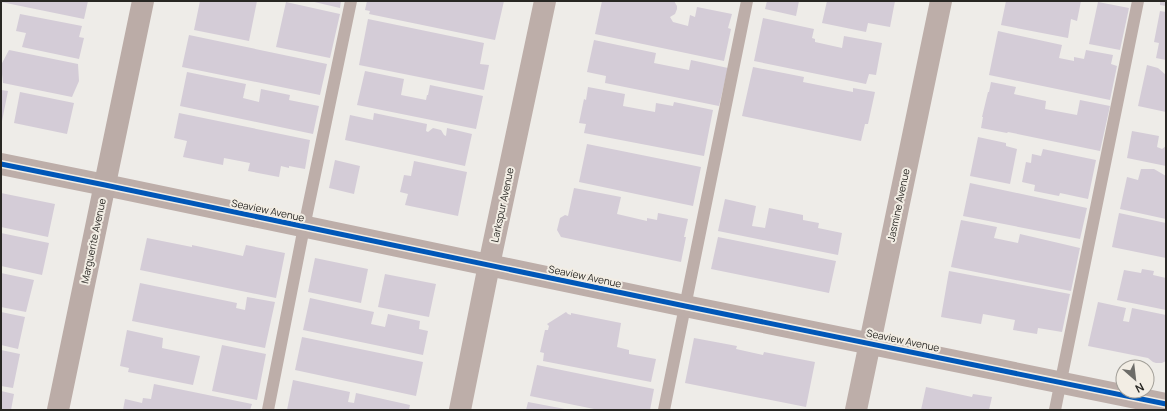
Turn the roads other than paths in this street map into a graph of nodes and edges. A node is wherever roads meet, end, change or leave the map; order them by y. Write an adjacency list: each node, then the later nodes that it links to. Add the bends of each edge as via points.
1 (143, 1): 8 (street, Marguerite Avenue)
2 (351, 1): 9 (lane)
3 (545, 1): 10 (street, Larkspur Avenue)
4 (747, 1): 11 (lane)
5 (941, 1): 12 (street, Jasmine Avenue)
6 (1138, 1): 13 (lane)
7 (1, 164): 8 (street, Seaview Avenue)
8 (105, 185): 9 (street, Seaview Avenue); 15 (street, Marguerite Avenue)
9 (304, 227): 10 (street, Seaview Avenue); 16 (lane)
10 (489, 265): 11 (street, Seaview Avenue); 17 (street, Larkspur Avenue)
11 (685, 306): 12 (street, Seaview Avenue); 18 (lane)
12 (870, 343): 13 (street, Seaview Avenue); 19 (street, Jasmine Avenue)
13 (1061, 382): 14 (street, Seaview Avenue); 20 (lane)
14 (1166, 404)
15 (58, 410)
16 (268, 410)
17 (460, 410)
18 (664, 410)
19 (856, 410)
20 (1055, 410)

